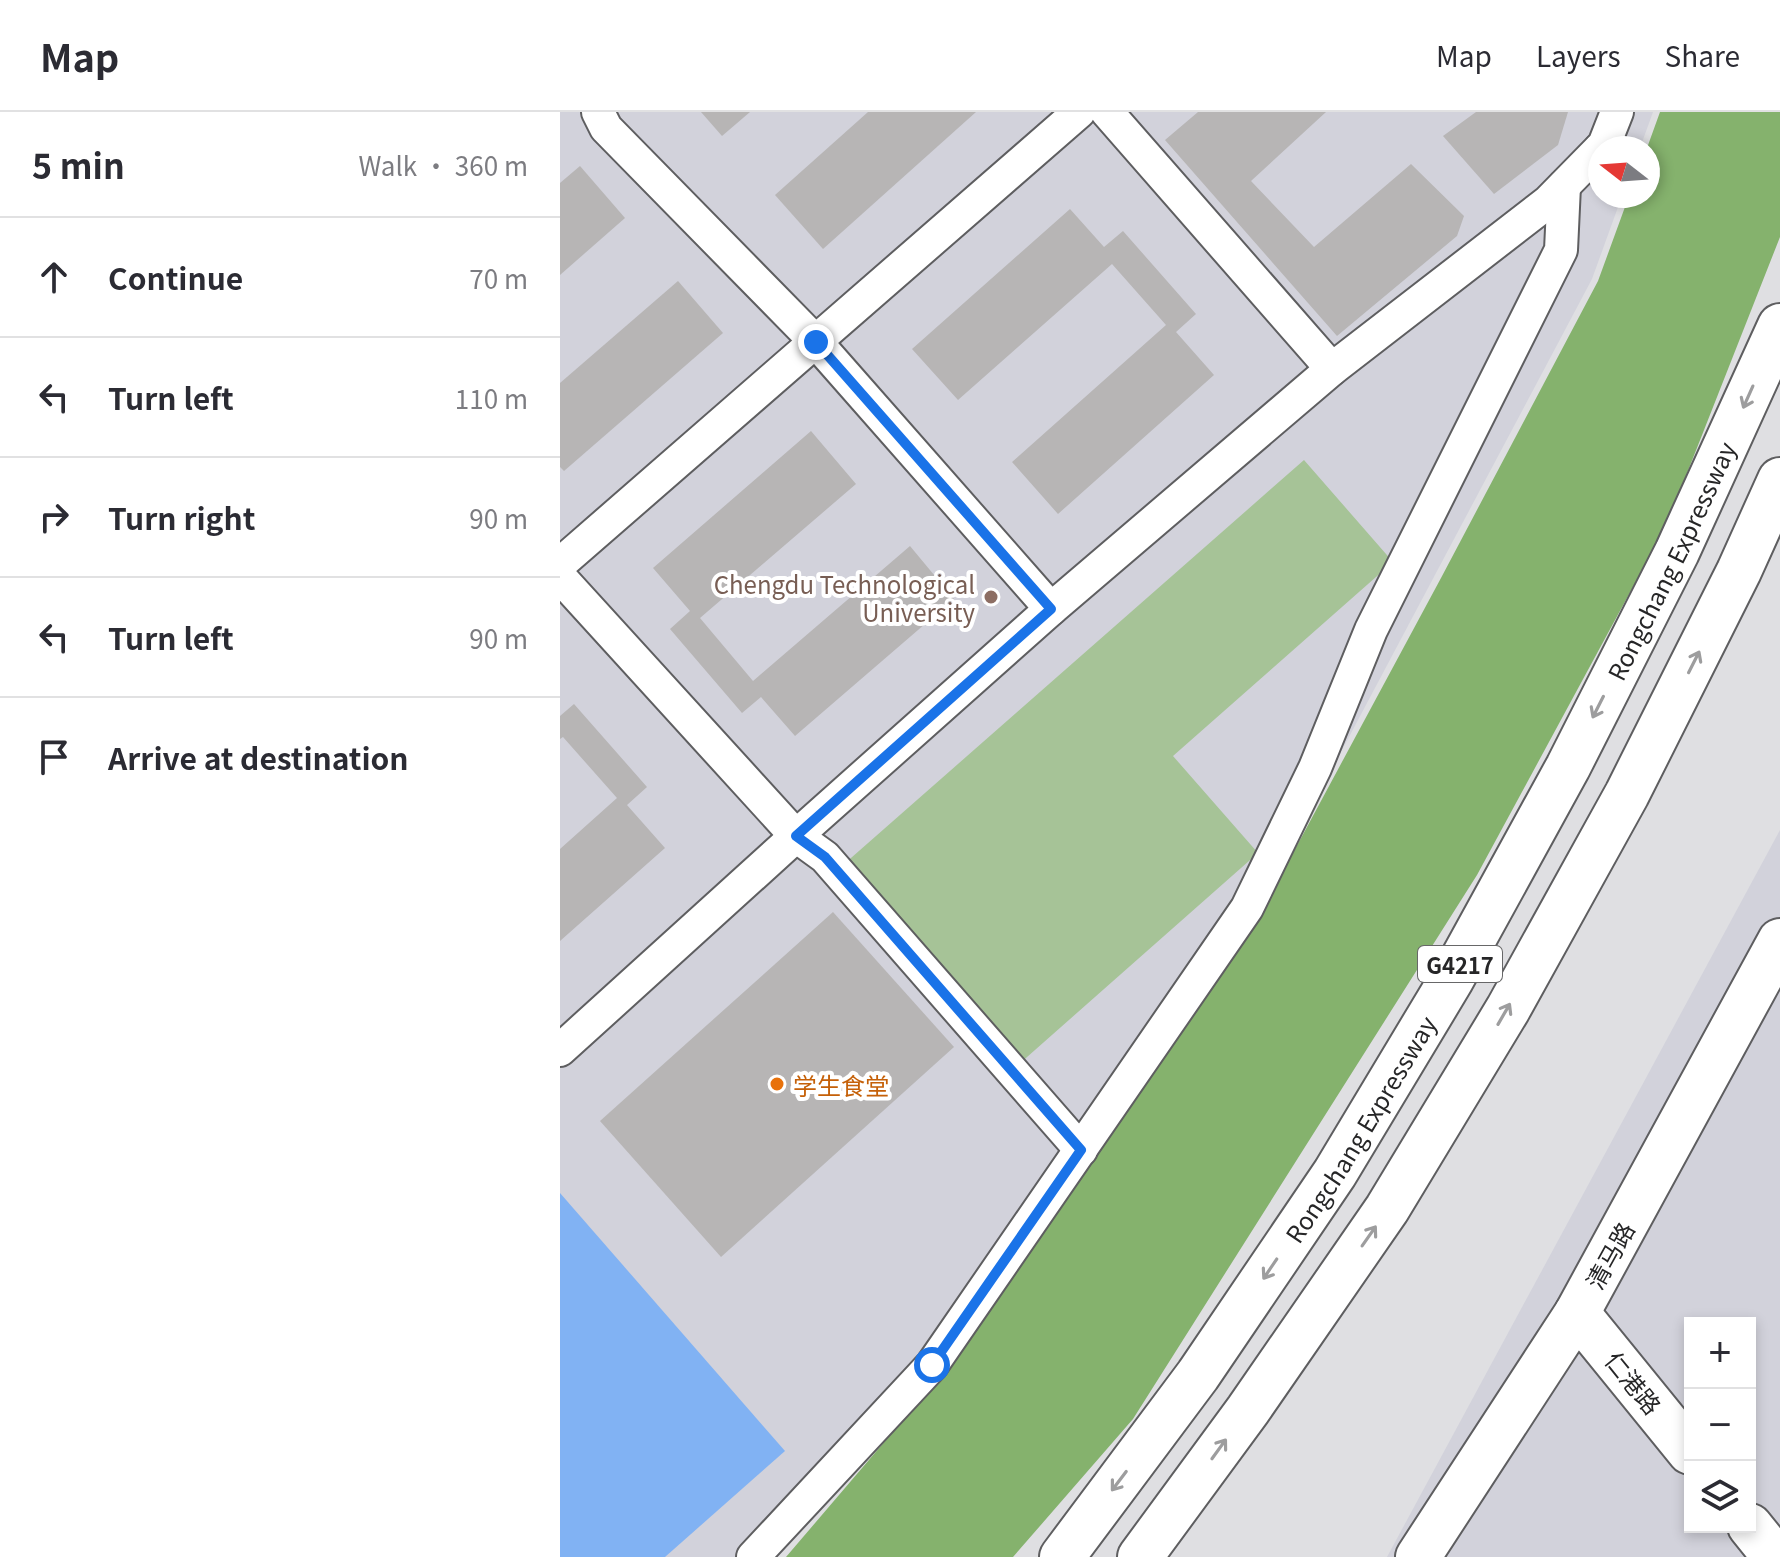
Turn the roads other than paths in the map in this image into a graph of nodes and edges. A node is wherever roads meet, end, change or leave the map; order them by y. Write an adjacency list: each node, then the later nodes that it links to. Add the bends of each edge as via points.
1 (598, 112): 9 (street, via 606,128)
2 (1079, 112): 9 (street)
3 (1107, 112): 10 (street)
4 (1617, 112): 5 (street)
5 (1608, 136)
6 (1588, 162): 7 (street)
7 (1564, 186): 10 (street); 18 (street, via 1561,250 1371,630 1315,768 1247,908)
8 (1780, 326): 23 (main road, Rongchang Expressway / G4217, one-way to 23, via 1677,552 1568,767 1451,980 1335,1173 1198,1375)
9 (816, 342): 12 (street); 14 (street)
10 (1332, 369): 14 (street)
11 (1780, 480): 24 (main road, G4217, one-way to 11, via 1387,1209 1508,1009 1627,794)
12 (560, 564)
13 (560, 577): 15 (street)
14 (1051, 609): 15 (street)
15 (796, 836): 17 (street); 18 (street, via 825,857)
16 (1780, 941): 19 (main road, 清马路)
17 (560, 1050)
18 (1081, 1150): 22 (street, via 932,1365)
19 (1577, 1313): 20 (main road, 仁港路); 25 (main road, 清马路)
20 (1684, 1445)
21 (1756, 1533): 26 (main road)
22 (753, 1557)
23 (1062, 1557)
24 (1140, 1557)
25 (1418, 1557)
26 (1775, 1557)

